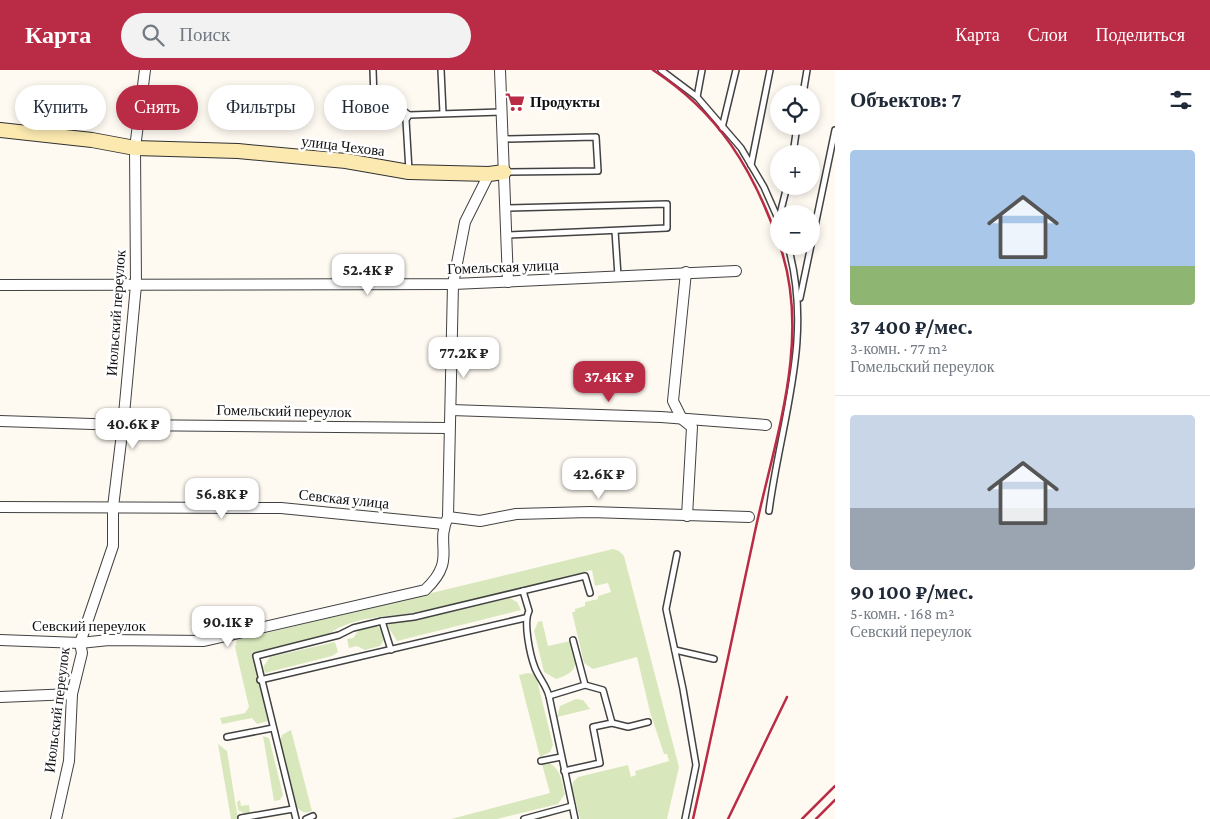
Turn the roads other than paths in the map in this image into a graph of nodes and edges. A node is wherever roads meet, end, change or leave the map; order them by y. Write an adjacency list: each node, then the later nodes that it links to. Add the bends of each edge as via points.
1 (145, 70): 19 (street, Июльский переулок)
2 (373, 70): 14 (lane, via 374,98 388,98)
3 (441, 70): 13 (lane)
4 (500, 70): 12 (street)
5 (661, 70): 11 (lane)
6 (702, 70): 11 (lane)
7 (736, 70): 15 (lane)
8 (770, 70): 20 (lane)
9 (807, 70): 10 (lane)
10 (804, 85)
11 (697, 97): 15 (lane)
12 (502, 112): 13 (lane); 18 (street)
13 (443, 113): 14 (lane)
14 (409, 115): 21 (lane, via 406,120)
15 (722, 128): 20 (lane, via 741,148)
16 (0, 130): 19 (street, улица Чехова)
17 (835, 130): 36 (lane)
18 (502, 139): 22 (street); 22 (lane, via 596,137 598,171)
19 (135, 148): 21 (street, улица Чехова, via 238,151 336,160); 35 (street, Июльский переулок)
20 (751, 165): 24 (lane)
21 (409, 172): 23 (street, улица Чехова)
22 (504, 172): 23 (street, улица Чехова); 25 (street)
23 (490, 174): 33 (street, via 465,222)
24 (772, 205)
25 (505, 208): 26 (lane, via 667,204 667,228); 27 (street)
26 (615, 231): 27 (lane); 31 (lane)
27 (506, 235): 32 (street)
28 (790, 255): 36 (lane)
29 (736, 271): 30 (street, Гомельская улица)
30 (686, 272): 31 (street, Гомельская улица); 37 (street)
31 (618, 276): 32 (street, Гомельская улица)
32 (508, 282): 33 (street, Гомельская улица)
33 (453, 284): 35 (street, Гомельская улица); 38 (street)
34 (0, 285): 35 (street, Гомельская улица)
35 (136, 285): 42 (street, Июльский переулок)
36 (799, 304): 47 (lane, via 796,362)
37 (673, 401): 39 (street); 40 (street)
38 (451, 410): 39 (street); 44 (street)
39 (661, 417): 40 (street)
40 (682, 419): 43 (street); 48 (street, via 692,427)
41 (0, 421): 42 (street, Гомельский переулок)
42 (123, 425): 44 (street, Гомельский переулок); 46 (street, Июльский переулок)
43 (766, 425)
44 (448, 428): 50 (street)
45 (0, 507): 46 (street, Севская улица)
46 (113, 507): 50 (street, Севская улица, via 281,508); 58 (street, Июльский переулок, via 113,546)
47 (769, 511)
48 (687, 516): 49 (street, Севская улица); 50 (street, Севская улица, via 590,512 516,514 480,521)
49 (749, 517)
50 (446, 520): 58 (street, Севский переулок, via 444,561 437,578 425,590 204,641 109,640)
51 (677, 554): 60 (lane, via 666,609)
52 (523, 591): 53 (lane, via 586,576); 54 (lane, via 529,610); 55 (lane, via 414,617)
53 (590, 593)
54 (525, 618): 59 (lane); 65 (lane, via 535,669 546,684)
55 (382, 621): 59 (lane); 62 (lane, via 256,656)
56 (0, 640): 58 (street, Севский переулок)
57 (574, 640): 63 (lane)
58 (80, 643): 64 (street, Июльский переулок, via 82,653)
59 (391, 650): 62 (lane)
60 (674, 650): 61 (lane); 83 (lane, via 696,765)
61 (714, 659)
62 (260, 680): 69 (lane)
63 (585, 686): 65 (lane); 68 (lane, via 603,690)
64 (72, 694): 66 (street); 78 (street, Июльский переулок, via 69,761)
65 (549, 696): 71 (lane)
66 (0, 697)
67 (648, 722): 68 (lane, via 628,727)
68 (612, 723): 73 (lane, via 592,727 600,762)
69 (273, 728): 70 (lane); 75 (lane)
70 (227, 736)
71 (561, 757): 72 (lane); 73 (lane)
72 (541, 761)
73 (564, 771): 74 (lane)
74 (572, 806): 81 (lane); 82 (lane)
75 (293, 809): 77 (lane); 79 (lane)
76 (313, 816): 80 (lane)
77 (241, 818)
78 (56, 819)
79 (296, 819)
80 (306, 819)
81 (524, 819)
82 (575, 819)
83 (685, 819)

